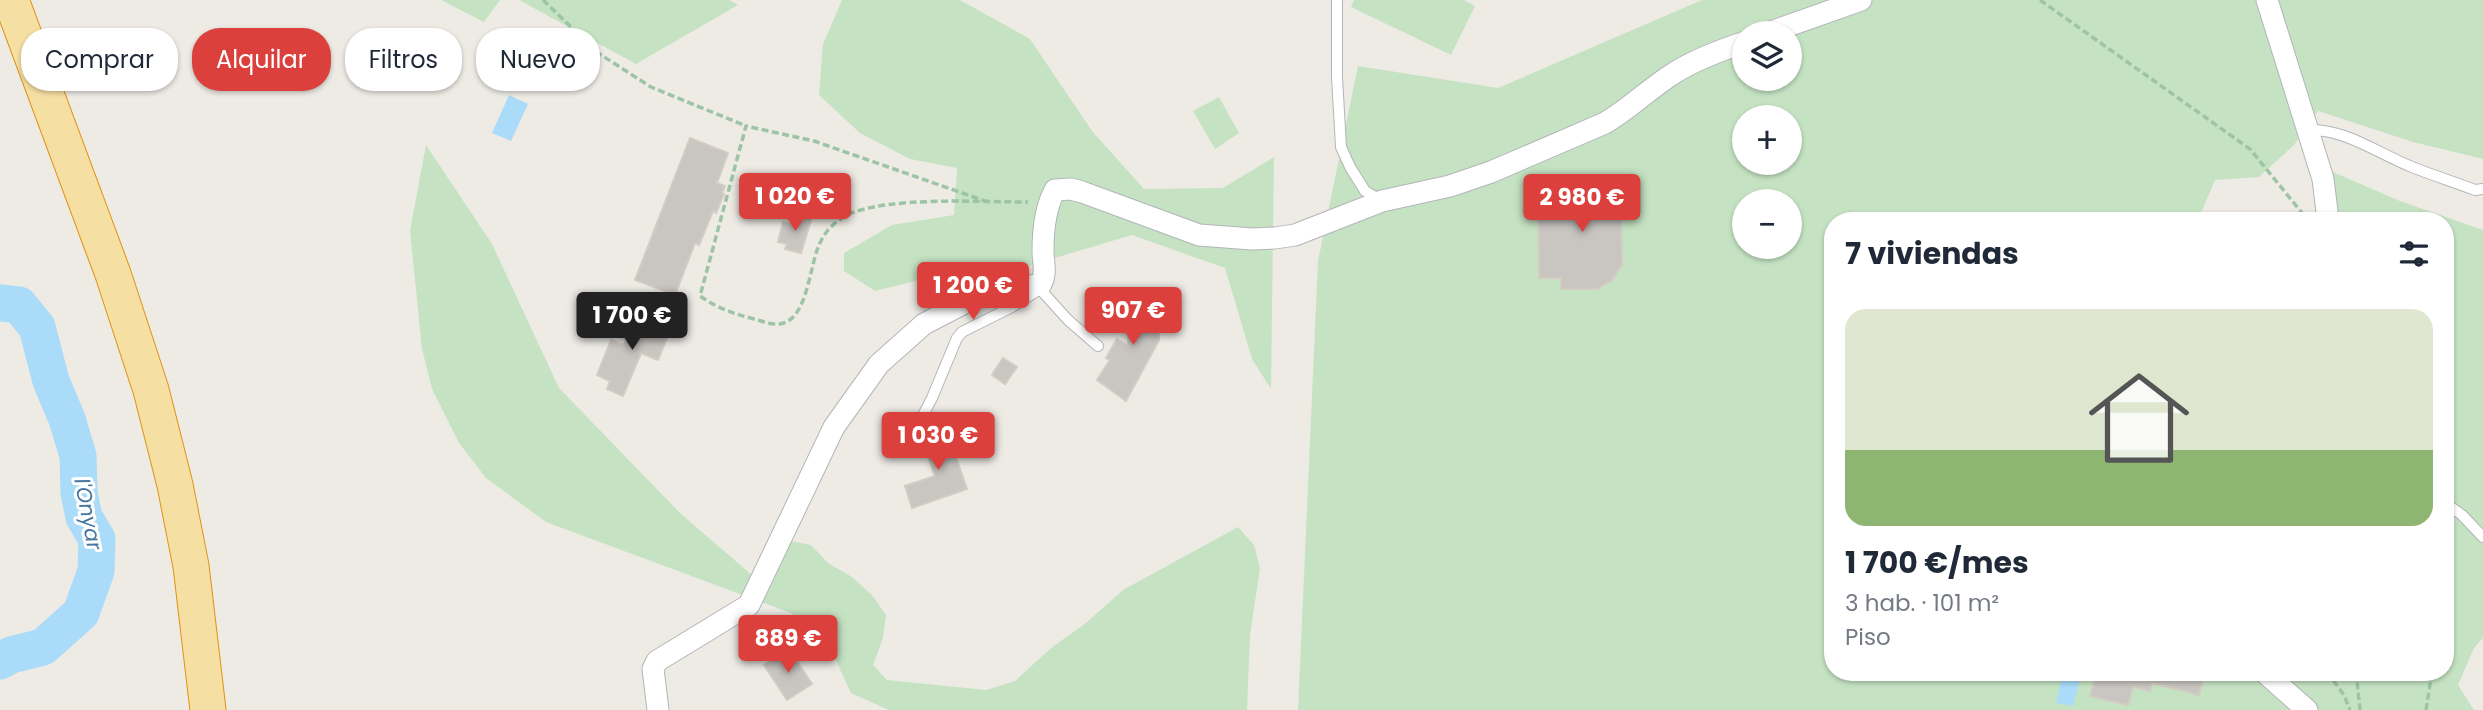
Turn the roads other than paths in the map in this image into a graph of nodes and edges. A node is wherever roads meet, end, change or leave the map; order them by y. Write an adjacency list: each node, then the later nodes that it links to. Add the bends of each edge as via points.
1 (11, 0): 17 (highway, via 151,390 191,566)
2 (1337, 0): 9 (lane, via 1341,147 1365,191)
3 (1861, 0): 5 (street)
4 (2267, 0): 7 (street)
5 (1802, 21)
6 (1732, 47): 9 (street, via 1668,76 1605,123 1491,172)
7 (2308, 130): 8 (lane, via 2337,133 2412,167); 10 (street, via 2323,179)
8 (2483, 189)
9 (1381, 201): 11 (street, via 1295,235 1252,239 1199,234 1071,189 1055,190 1048,203)
10 (2327, 212)
11 (1041, 286): 12 (lane, via 1068,320); 13 (lane, via 957,338); 18 (street, via 976,297 924,324 879,364 834,428 749,605 657,661 653,669)
12 (1098, 346)
13 (906, 448)
14 (2454, 509): 15 (lane)
15 (2483, 537)
16 (2274, 681): 19 (street)
17 (208, 710)
18 (658, 710)
19 (2307, 710)

